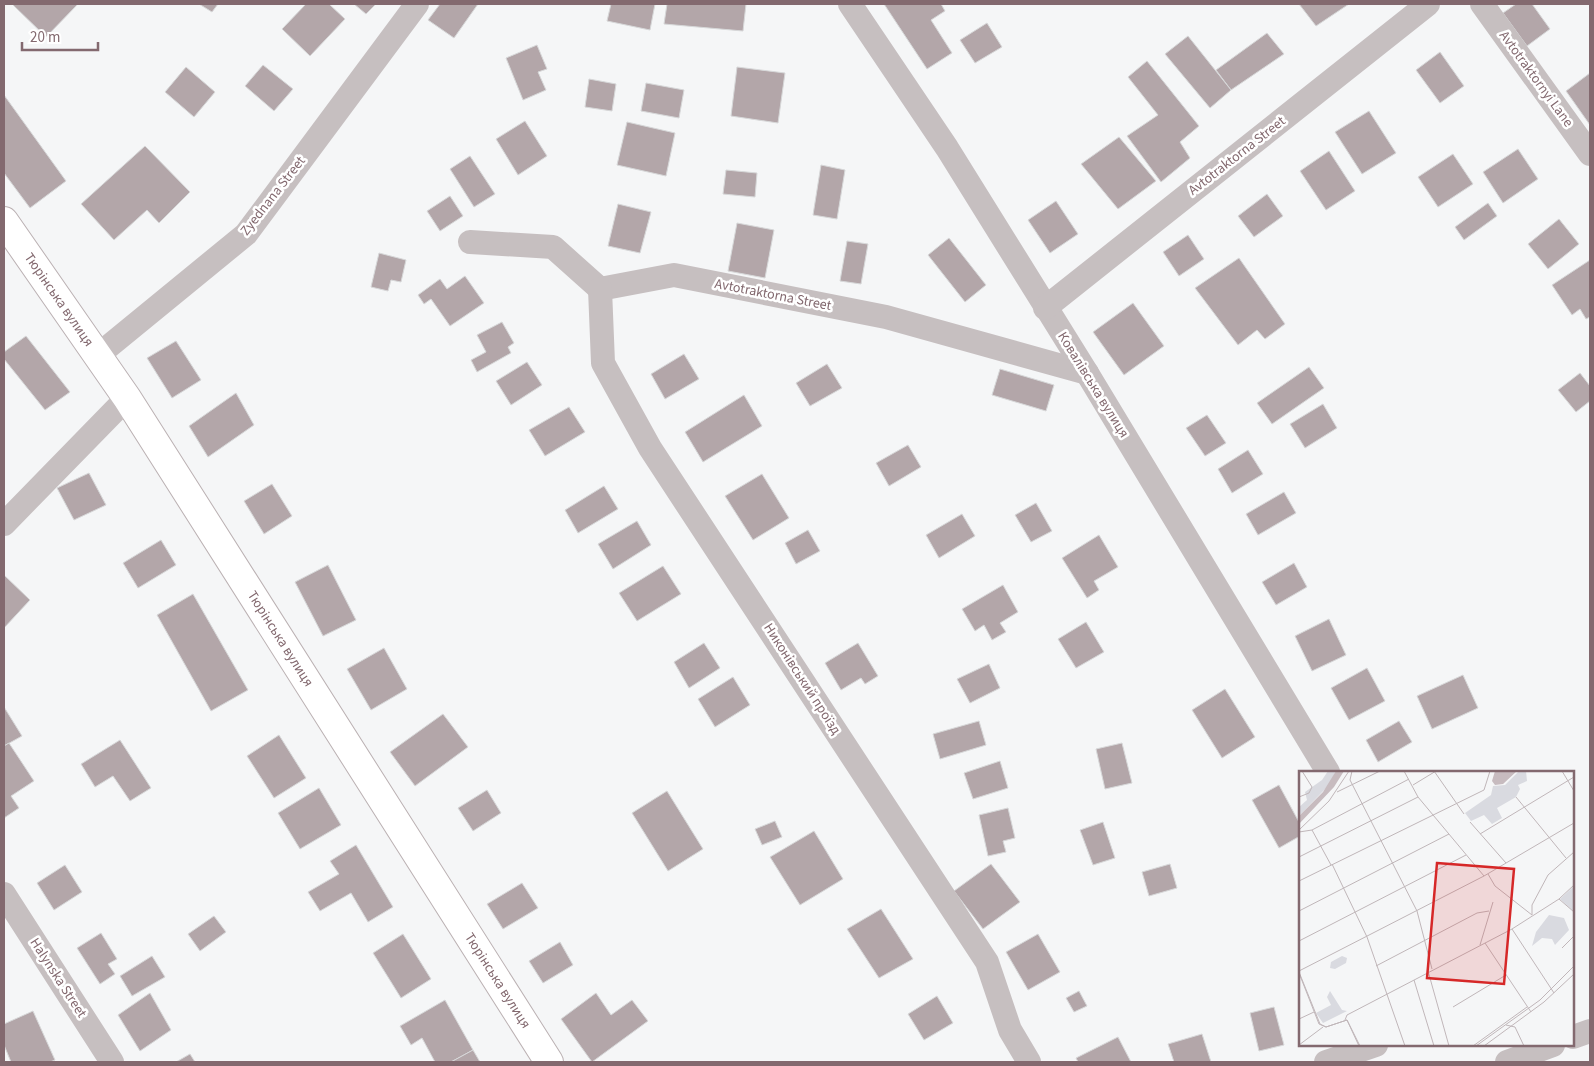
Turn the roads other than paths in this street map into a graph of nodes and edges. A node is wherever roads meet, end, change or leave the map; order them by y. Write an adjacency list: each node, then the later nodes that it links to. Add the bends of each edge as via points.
1 (417, 4): 10 (street, Zyednana Street, via 246,234)
2 (850, 4): 9 (street, Ковалівська вулиця, via 947,148)
3 (1428, 4): 9 (street, Avtotraktorna Street)
4 (1482, 4): 5 (street, Avtotraktornyi Lane)
5 (1590, 154)
6 (4, 221): 10 (main road, Тюрінська вулиця)
7 (470, 242): 8 (street, via 553,247)
8 (600, 289): 11 (street, Avtotraktorna Street, via 674,275 886,317); 23 (street, Никонівський проїзд, via 603,363 645,439 987,962 1010,1030)
9 (1045, 308): 11 (street, Ковалівська вулиця)
10 (97, 356): 12 (main road, Тюрінська вулиця)
11 (1087, 374): 14 (street, Ковалівська вулиця)
12 (127, 398): 13 (street); 22 (main road, Тюрінська вулиця)
13 (4, 524)
14 (1327, 771)
15 (4, 894): 21 (street, Halynska Street)
16 (1590, 1031): 17 (street)
17 (1574, 1037)
18 (1373, 1046): 24 (street)
19 (1496, 1046): 25 (street)
20 (1550, 1046): 25 (street)
21 (112, 1062)
22 (549, 1062)
23 (1029, 1062)
24 (1326, 1062)
25 (1507, 1062)

